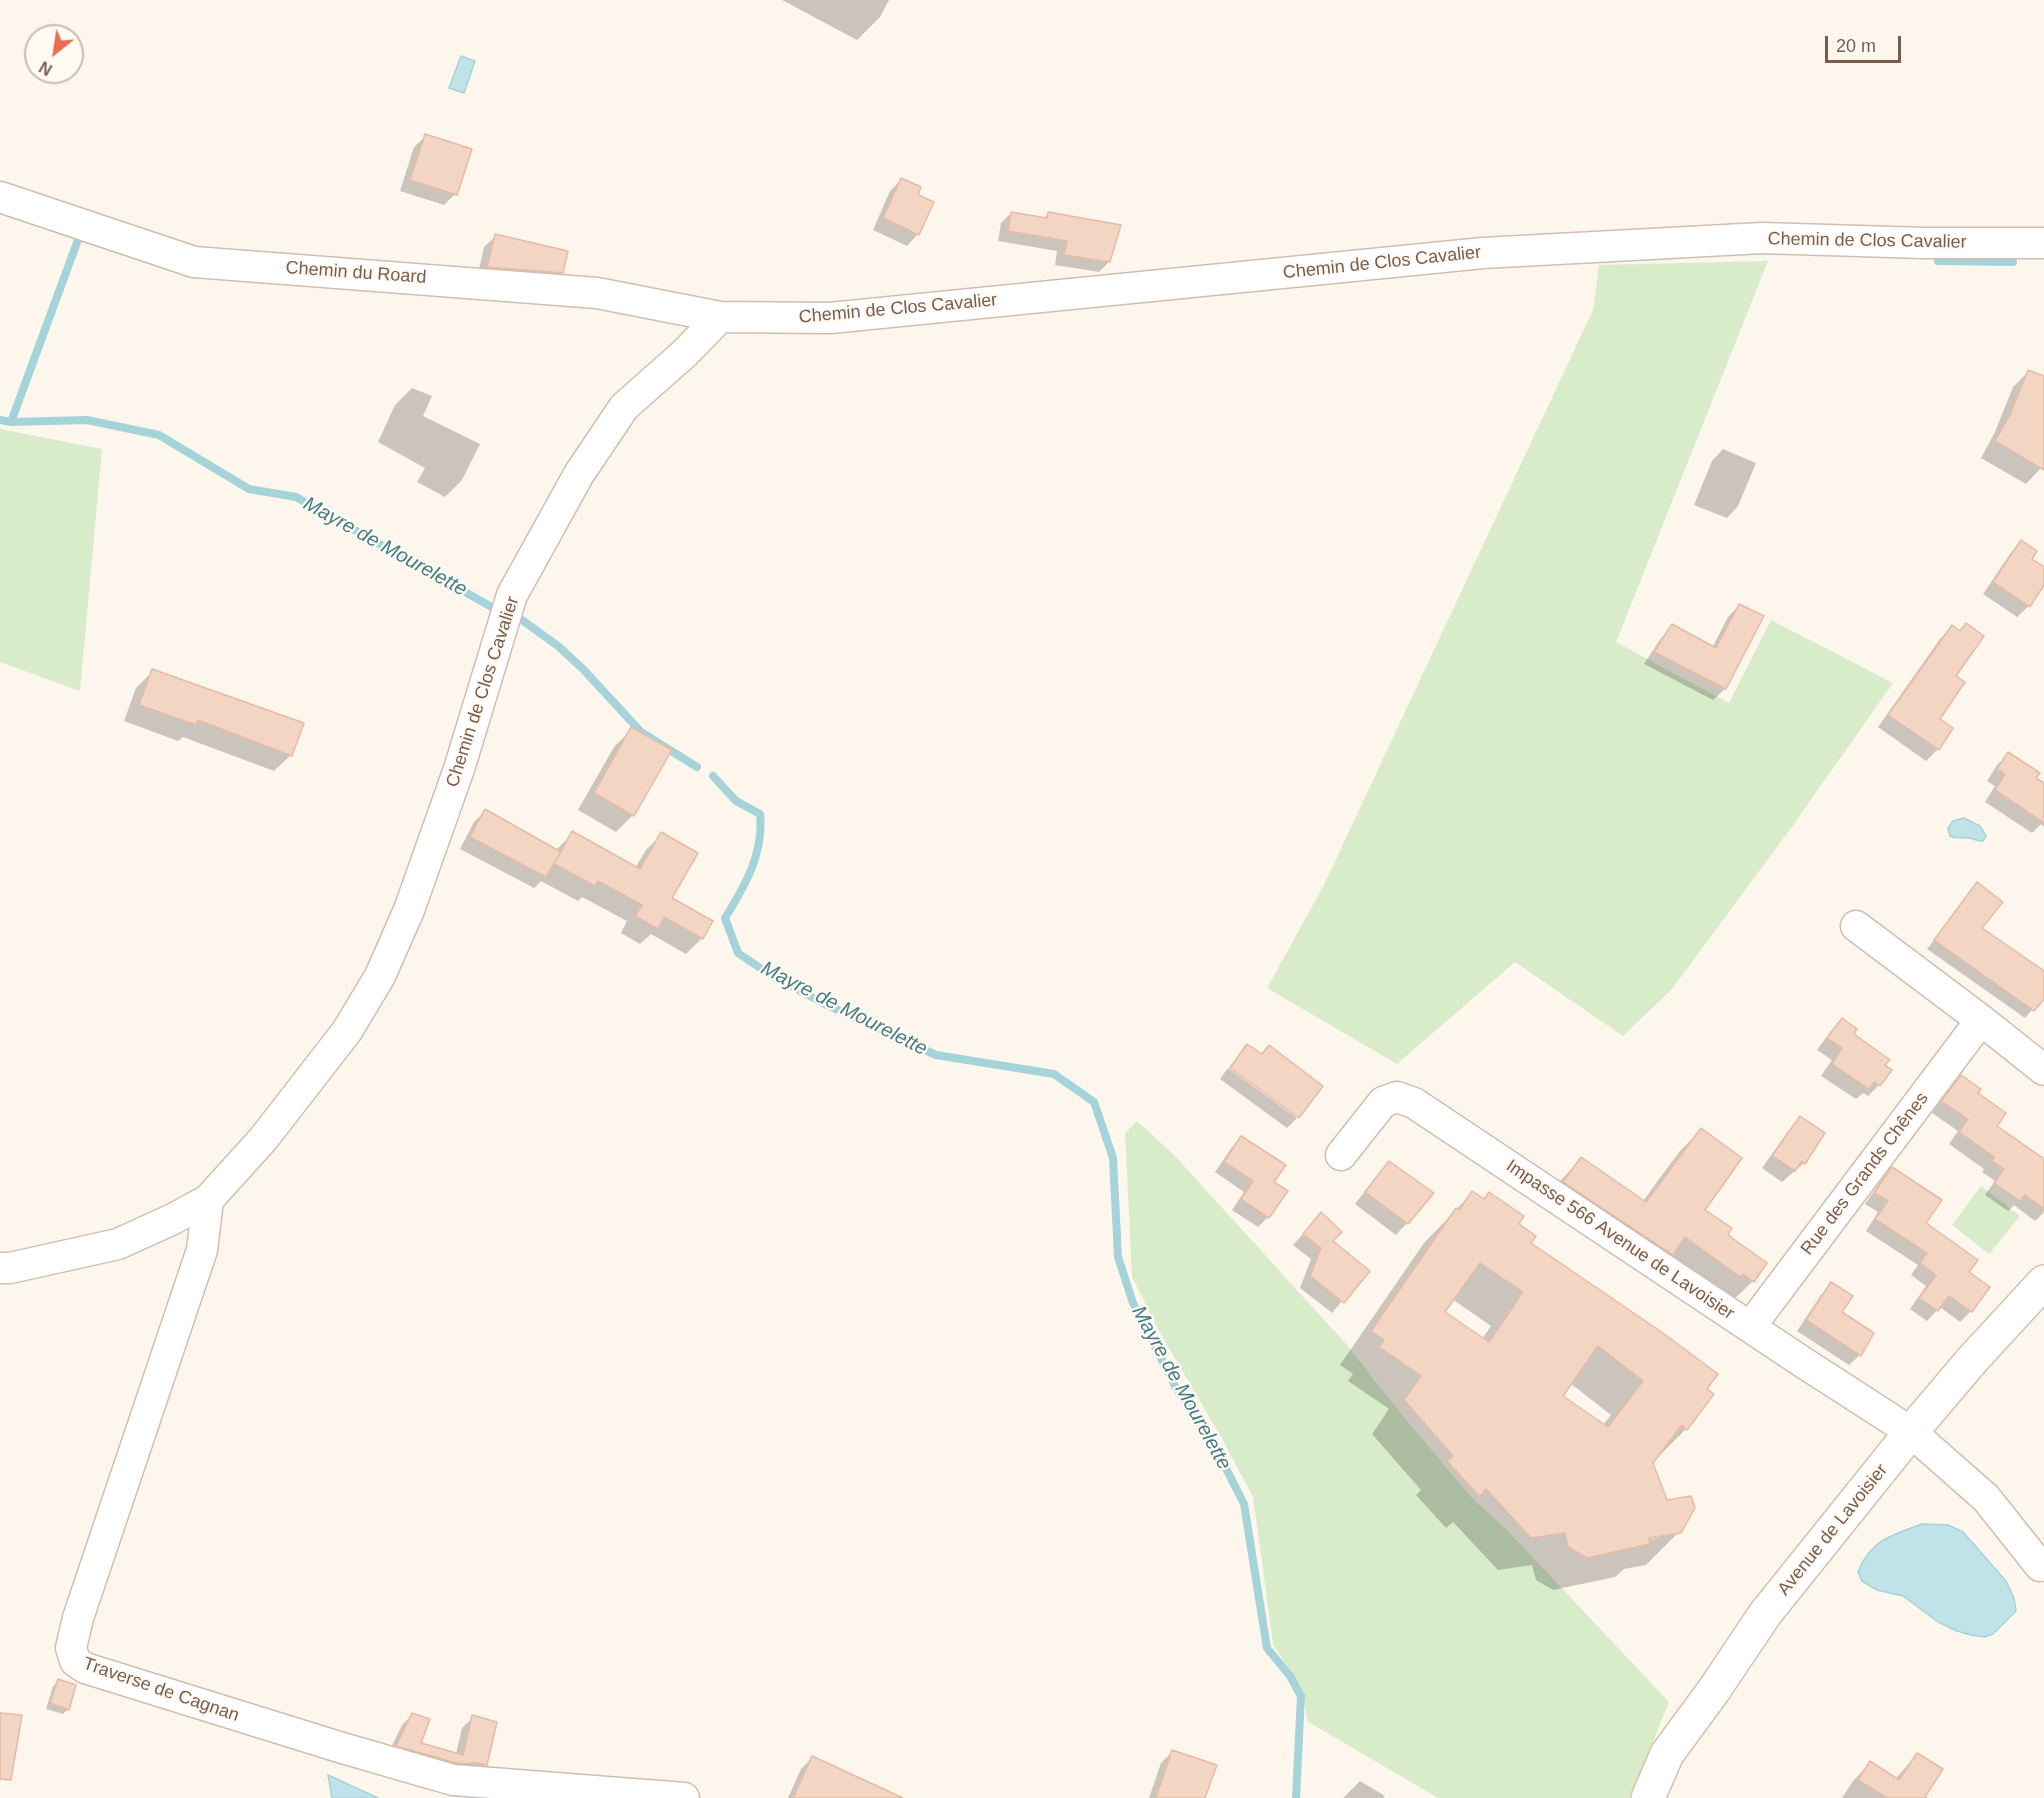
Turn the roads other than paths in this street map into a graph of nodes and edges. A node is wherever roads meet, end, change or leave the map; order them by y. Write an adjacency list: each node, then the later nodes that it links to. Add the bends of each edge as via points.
1 (0, 196): 3 (street, Chemin du Roard, via 194,262 597,293)
2 (2044, 243): 3 (street, Chemin de Clos Cavalier, via 1762,238 1483,253 830,318)
3 (720, 317): 8 (street, Chemin de Clos Cavalier, via 624,407 579,474 512,595 459,769 409,910 380,976 314,1076)
4 (1856, 926): 5 (street)
5 (1981, 1020): 6 (street); 11 (street, Rue des Grands Chênes)
6 (2044, 1070)
7 (1341, 1155): 11 (street, Impasse 566 Avenue de Lavoisier, via 1383,1102 1397,1097 1413,1103)
8 (208, 1200): 9 (street, Chemin de Clos Cavalier, via 118,1244); 14 (street, Traverse de Cagnan, via 202,1250 78,1618 71,1648 75,1661 146,1688 453,1780)
9 (0, 1268)
10 (2044, 1282): 12 (street, Avenue de Lavoisier)
11 (1750, 1327): 12 (street, Impasse 566 Avenue de Lavoisier)
12 (1911, 1432): 13 (street, Impasse 566 Avenue de Lavoisier, via 1986,1498); 15 (street, Avenue de Lavoisier, via 1766,1614 1667,1754)
13 (2040, 1566)
14 (684, 1798)
15 (1648, 1798)

